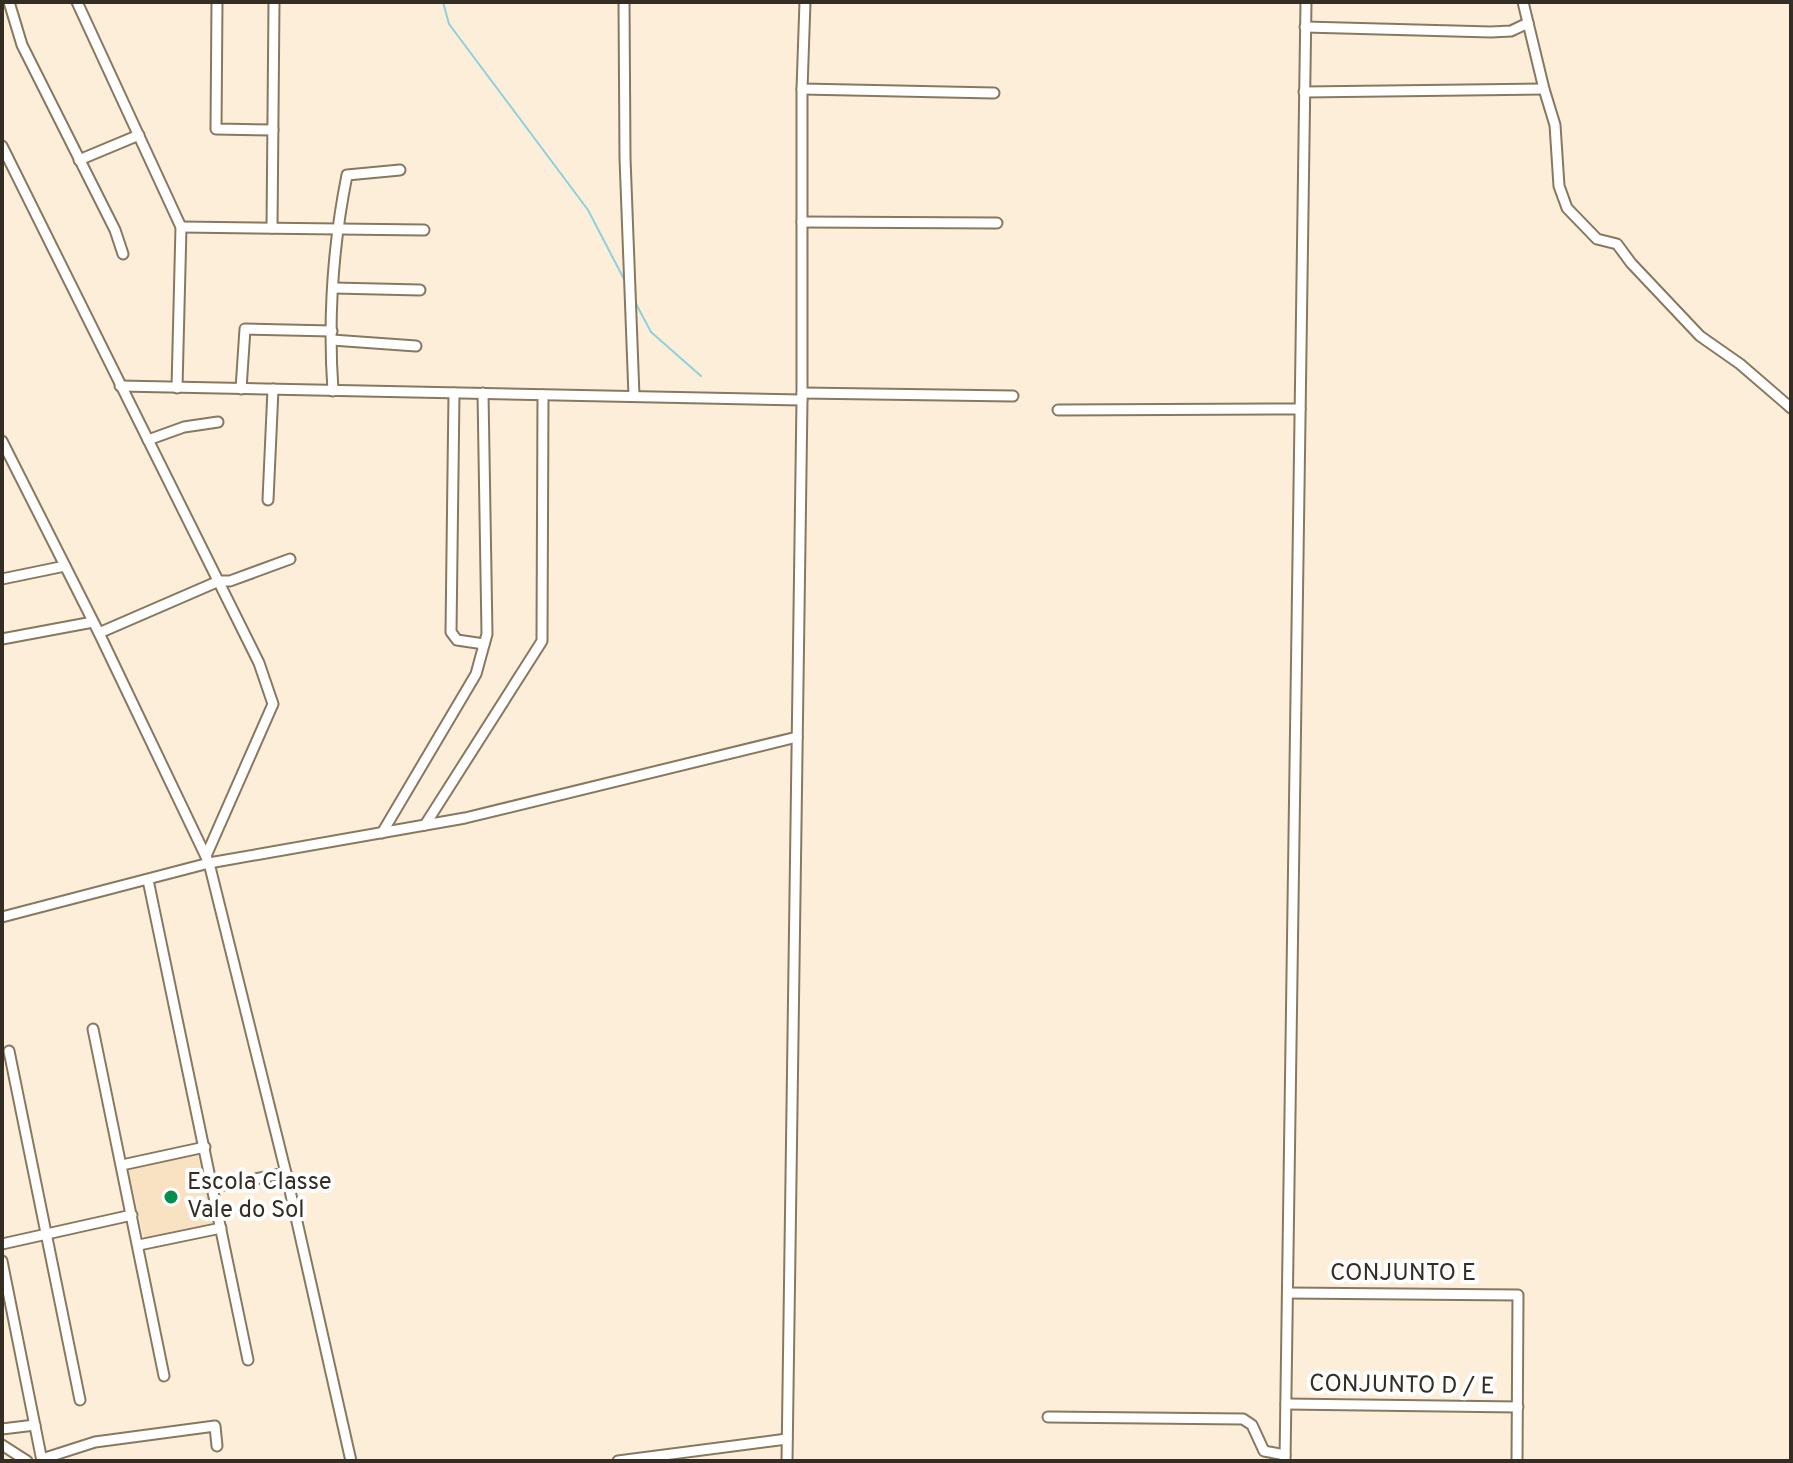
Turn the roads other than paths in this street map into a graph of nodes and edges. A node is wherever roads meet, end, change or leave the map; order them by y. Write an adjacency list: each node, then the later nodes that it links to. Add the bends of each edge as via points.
1 (9, 2): 18 (street, via 22,45)
2 (77, 2): 16 (street)
3 (217, 2): 15 (street, via 216,129)
4 (274, 2): 15 (street)
5 (624, 2): 39 (street)
6 (805, 2): 11 (street)
7 (1306, 2): 10 (street)
8 (1523, 2): 9 (street)
9 (1528, 23): 10 (street, via 1491,32); 12 (street)
10 (1305, 27): 13 (street)
11 (802, 89): 14 (street); 20 (street)
12 (1544, 89): 13 (street); 42 (street, via 1567,208 1597,239 1617,244 1700,336)
13 (1304, 92): 43 (street)
14 (994, 93)
15 (273, 130): 23 (street)
16 (139, 135): 18 (street); 22 (street)
17 (2, 146): 31 (street)
18 (79, 160): 26 (street)
19 (400, 170): 24 (street, via 347,175)
20 (802, 222): 21 (street); 40 (street)
21 (997, 223)
22 (181, 227): 23 (street); 32 (street)
23 (272, 228): 24 (street)
24 (336, 229): 25 (street); 27 (street)
25 (424, 230)
26 (123, 254)
27 (334, 288): 28 (street); 29 (street)
28 (420, 290)
29 (332, 336): 30 (street); 33 (street, via 245,329); 35 (street)
30 (416, 346)
31 (120, 386): 32 (street); 46 (street)
32 (177, 388): 33 (street)
33 (241, 389): 34 (street)
34 (273, 389): 35 (street); 48 (street)
35 (333, 391): 36 (street)
36 (454, 393): 37 (street); 56 (street, via 451,632 457,640)
37 (483, 393): 38 (street); 56 (street)
38 (543, 395): 39 (street); 58 (street, via 542,641)
39 (634, 396): 40 (street)
40 (802, 396): 41 (street); 57 (street)
41 (1013, 396)
42 (1791, 408)
43 (1300, 409): 44 (street); 75 (street)
44 (1058, 410)
45 (218, 422): 46 (street)
46 (148, 440): 52 (street)
47 (2, 441): 50 (street)
48 (268, 500)
49 (290, 559): 52 (street)
50 (65, 566): 51 (street); 53 (street)
51 (2, 579)
52 (219, 581): 54 (street); 60 (street, via 273,704)
53 (93, 622): 54 (street); 55 (street)
54 (99, 633): 60 (street)
55 (2, 639)
56 (484, 644): 59 (street, via 476,674)
57 (797, 737): 58 (street); 84 (street)
58 (425, 825): 59 (street)
59 (382, 833): 60 (street)
60 (208, 859): 61 (street); 67 (street)
61 (148, 880): 62 (street); 65 (street)
62 (2, 917)
63 (93, 1029): 66 (street)
64 (9, 1051): 71 (street)
65 (205, 1147): 66 (street); 68 (street)
66 (122, 1165): 69 (street)
67 (286, 1173): 68 (street); 90 (street)
68 (213, 1187): 70 (street)
69 (132, 1215): 71 (street); 73 (street)
70 (221, 1228): 73 (street); 76 (street)
71 (46, 1234): 72 (street); 78 (street)
72 (2, 1244)
73 (139, 1245): 77 (street)
74 (2, 1261): 82 (street)
75 (1288, 1293): 79 (street); 80 (street, CONJUNTO E, via 1518,1295)
76 (248, 1360)
77 (164, 1376)
78 (80, 1400)
79 (1286, 1404): 80 (street, CONJUNTO D / E); 87 (street)
80 (1518, 1407): 93 (street)
81 (1048, 1417): 87 (street, via 1243,1419 1252,1425 1264,1451)
82 (35, 1425): 83 (street); 88 (street)
83 (2, 1429)
84 (787, 1439): 91 (street); 92 (street)
85 (2, 1445): 89 (street)
86 (217, 1446): 88 (street, via 215,1426 95,1442)
87 (1285, 1458)
88 (42, 1460)
89 (27, 1461)
90 (351, 1461)
91 (618, 1461)
92 (787, 1461)
93 (1517, 1461)

